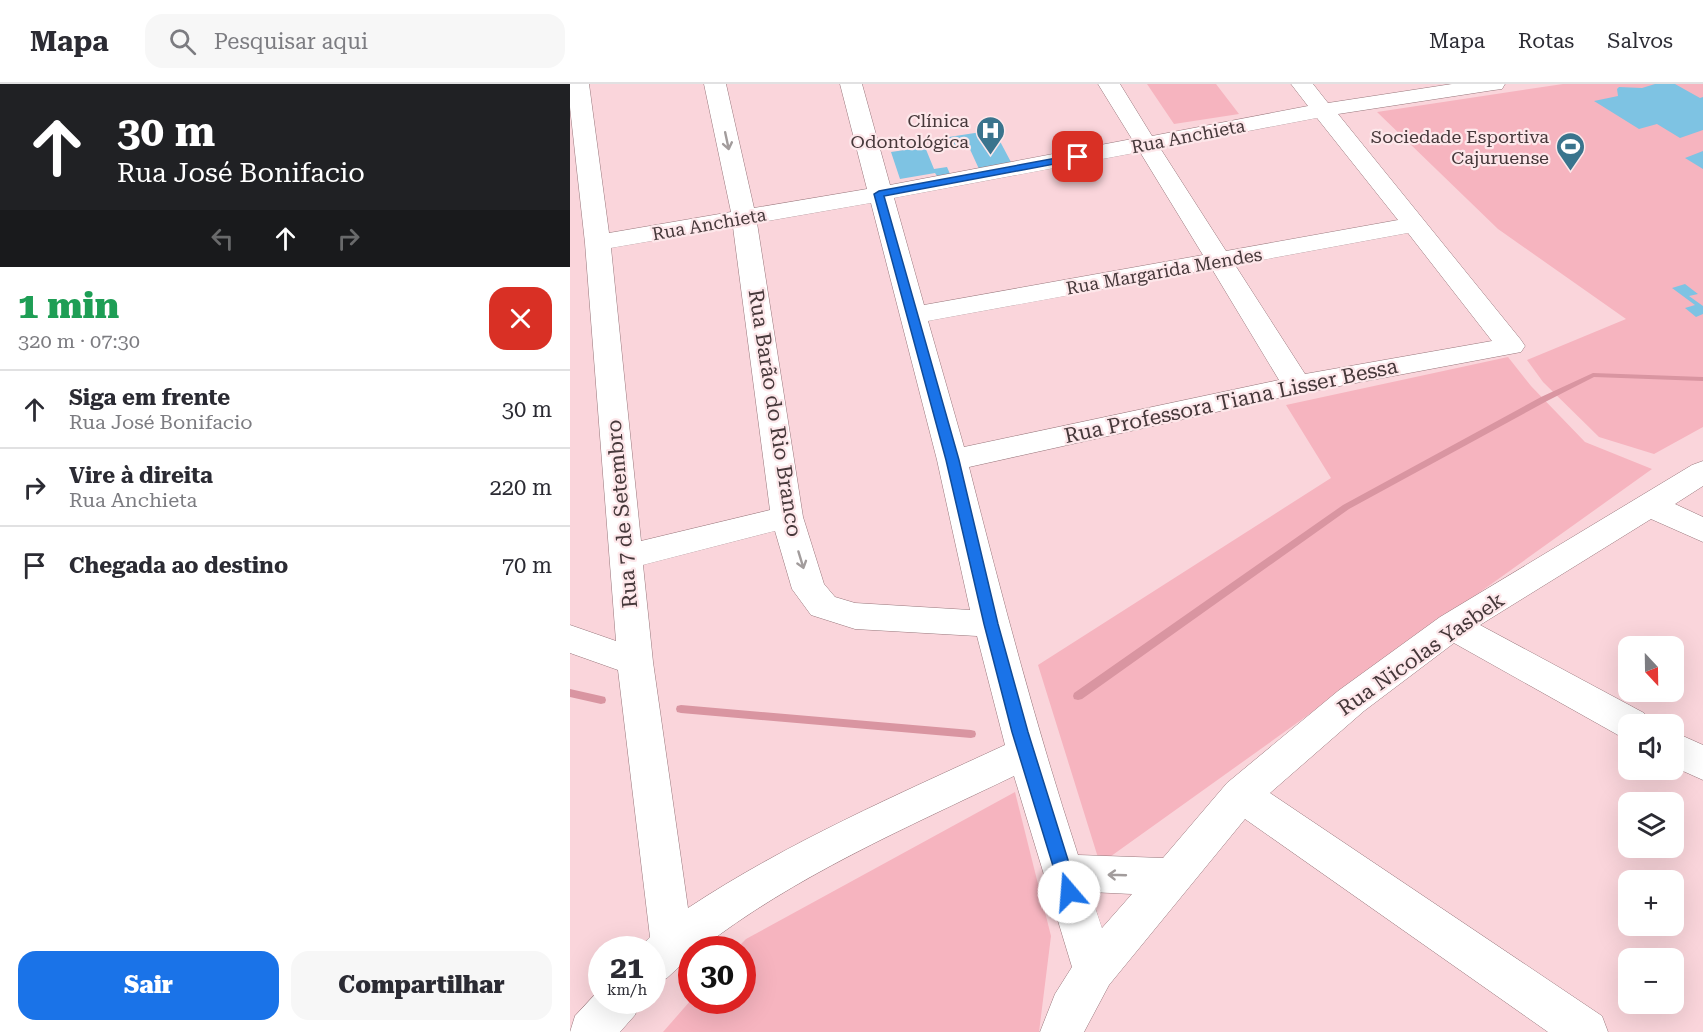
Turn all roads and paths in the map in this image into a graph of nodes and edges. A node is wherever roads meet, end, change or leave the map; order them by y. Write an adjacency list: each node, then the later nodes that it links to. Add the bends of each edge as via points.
1 (578, 84): 12 (street, Rua 7 de Setembro)
2 (715, 84): 10 (street, Rua Barão do Rio Branco, one-way to 10)
3 (850, 84): 9 (street)
4 (1109, 84): 8 (street)
5 (1302, 84): 7 (street)
6 (1494, 84): 7 (street, Rua Anchieta)
7 (1323, 110): 8 (street, Rua Anchieta); 11 (street)
8 (1145, 145): 9 (street, Rua Anchieta); 13 (street)
9 (879, 194): 10 (street, Rua Anchieta); 14 (street)
10 (744, 218): 12 (street, Rua Anchieta); 19 (street, Rua Barão do Rio Branco)
11 (1414, 225): 13 (street, Rua Margarida Mendes); 15 (street, Rua Professora Tiana Lisser Bessa, via 1511,346)
12 (598, 243): 21 (street, Rua 7 de Setembro)
13 (1219, 262): 14 (street, Rua Margarida Mendes); 15 (street)
14 (914, 315): 16 (street)
15 (1297, 385): 16 (street, Rua Professora Tiana Lisser Bessa)
16 (952, 460): 22 (street)
17 (1703, 472): 18 (street, Rua Nicolas Yasbek)
18 (1650, 505): 20 (street); 23 (street, Rua Nicolas Yasbek)
19 (788, 517): 21 (street); 22 (street, Rua Barão do Rio Branco, one-way to 22, via 809,589 823,606 855,616)
20 (1703, 530)
21 (625, 557): 25 (street, Rua 7 de Setembro)
22 (991, 624): 27 (street)
23 (1452, 626): 26 (street); 30 (street, Rua Nicolas Yasbek, via 1351,701)
24 (570, 639): 25 (street)
25 (635, 662): 33 (street, Rua 7 de Setembro)
26 (1618, 717)
27 (1026, 753): 31 (street); 34 (street, via 824,849 750,890)
28 (1684, 754): 29 (street)
29 (1703, 764)
30 (1241, 795): 32 (street, Rua Nicolas Yasbek); 39 (street)
31 (1063, 873): 32 (street, one-way to 31); 35 (street)
32 (1172, 877): 35 (street, Rua Nicolas Yasbek)
33 (660, 936)
34 (666, 950)
35 (1094, 970): 38 (street, Rua Nicolas Yasbek)
36 (607, 1014): 37 (street)
37 (591, 1032)
38 (1062, 1032)
39 (1586, 1032)

